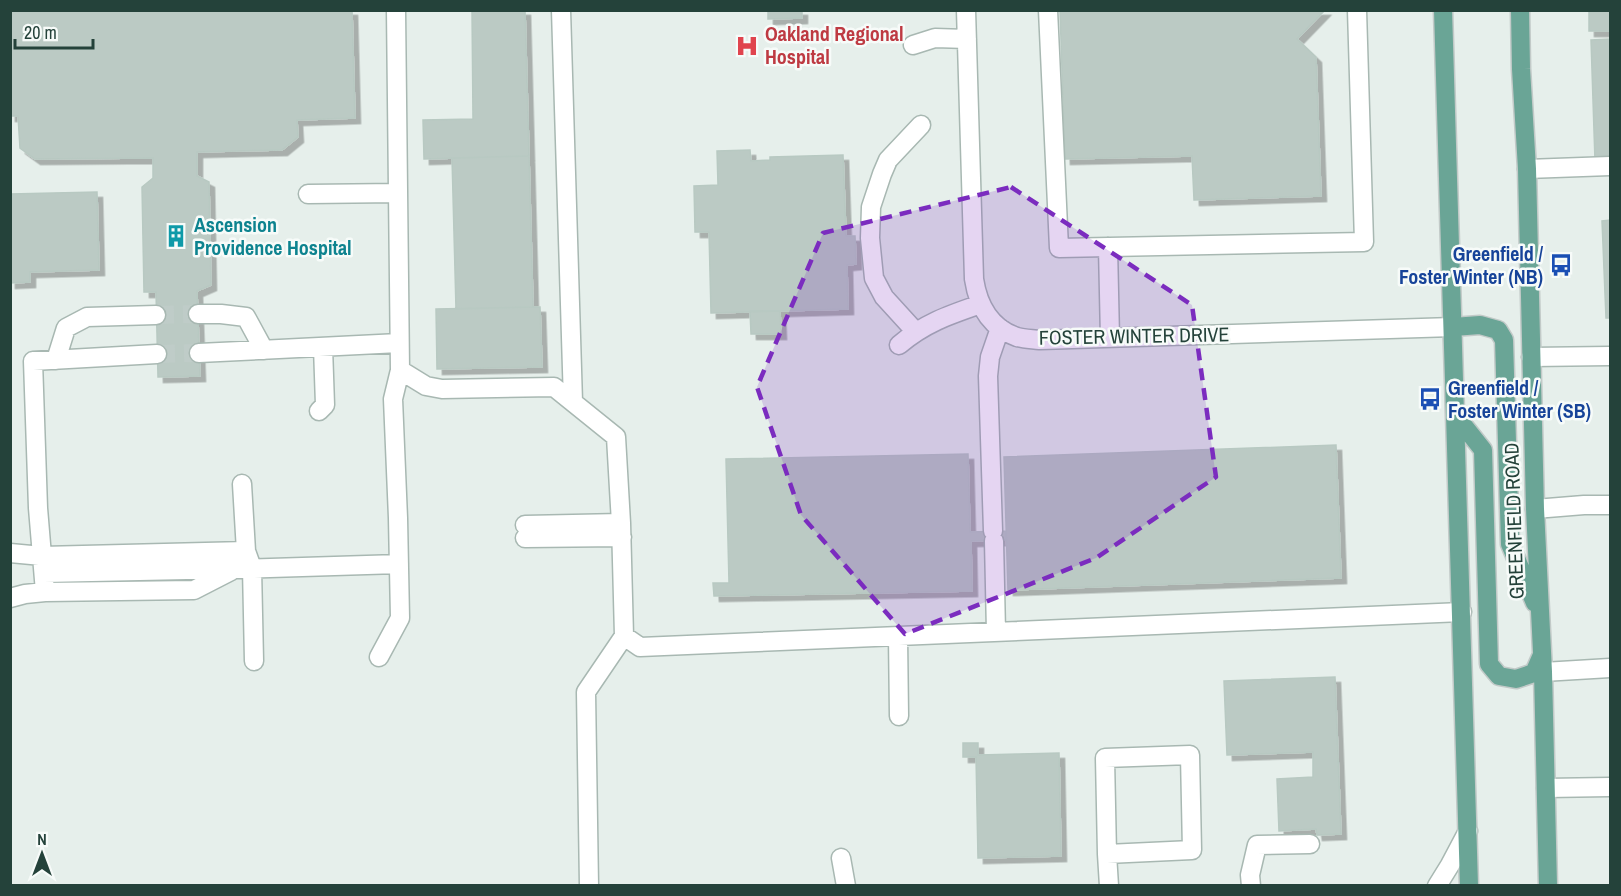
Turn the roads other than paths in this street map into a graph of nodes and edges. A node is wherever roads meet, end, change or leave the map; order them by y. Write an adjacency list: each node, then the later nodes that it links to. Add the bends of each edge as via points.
1 (396, 10): 13 (street)
2 (561, 10): 33 (street)
3 (966, 10): 8 (street)
4 (1048, 10): 15 (street, via 1059,248)
5 (1357, 10): 15 (street, via 1364,242)
6 (1443, 10): 19 (main road)
7 (1520, 10): 12 (main road, GREENFIELD ROAD)
8 (967, 39): 9 (street, via 935,38); 16 (street, via 974,279)
9 (913, 45)
10 (921, 125): 21 (street, via 888,160 871,207 870,238 874,278 884,297)
11 (1611, 166): 12 (street)
12 (1527, 169): 30 (main road, GREENFIELD ROAD)
13 (398, 193): 14 (street); 23 (street)
14 (308, 194)
15 (1108, 247): 22 (street)
16 (981, 304): 20 (street); 21 (street)
17 (198, 314): 26 (street, via 246,317)
18 (156, 315): 31 (street, via 87,317 66,328)
19 (1453, 327): 22 (street, FOSTER WINTER DRIVE); 35 (main road); 49 (main road, via 1480,325 1498,330 1504,340 1510,544)
20 (1000, 328): 22 (street, FOSTER WINTER DRIVE, via 1017,337 1040,340); 50 (street, via 988,376)
21 (915, 331): 24 (street)
22 (1110, 338)
23 (399, 343): 25 (street); 32 (street)
24 (899, 345)
25 (323, 347): 26 (street); 34 (street, via 325,405)
26 (264, 350): 27 (street)
27 (199, 353)
28 (158, 354): 31 (street)
29 (1611, 356): 30 (street)
30 (1531, 357): 38 (main road, GREENFIELD ROAD)
31 (56, 360): 44 (street, via 33,361)
32 (400, 370): 33 (street, via 426,386 442,389 554,387); 43 (street, via 393,399)
33 (573, 402): 39 (street, via 616,437)
34 (319, 411)
35 (1455, 416): 48 (main road); 55 (main road, via 1482,450 1489,664 1499,676 1516,679 1534,674)
36 (242, 484): 42 (street)
37 (1611, 505): 38 (street)
38 (1535, 509): 49 (main road, GREENFIELD ROAD)
39 (621, 530): 40 (street); 51 (street)
40 (525, 531)
41 (10, 553): 44 (street)
42 (249, 560): 43 (street); 44 (street); 45 (street); 54 (street)
43 (399, 564): 53 (street, via 400,618)
44 (43, 565): 45 (street); 46 (street)
45 (234, 569): 46 (street, via 194,590)
46 (45, 592): 47 (street)
47 (10, 598)
48 (1462, 612): 50 (street); 60 (main road)
49 (1540, 616): 55 (main road, GREENFIELD ROAD)
50 (996, 632): 52 (street)
51 (624, 636): 52 (street, via 640,647); 64 (street, via 586,692)
52 (898, 636): 57 (street)
53 (379, 657)
54 (254, 661)
55 (1542, 665): 56 (street); 59 (main road, GREENFIELD ROAD)
56 (1611, 668)
57 (899, 716)
58 (1611, 788): 59 (street)
59 (1546, 789): 70 (main road, GREENFIELD ROAD)
60 (1468, 831): 68 (street); 69 (main road)
61 (1310, 844): 67 (street, via 1257,845)
62 (1107, 854): 62 (street, via 1105,758 1190,755 1192,850); 66 (street)
63 (841, 858): 65 (street)
64 (589, 885)
65 (846, 885)
66 (1109, 885)
67 (1251, 885)
68 (1437, 885)
69 (1469, 885)
70 (1548, 885)

